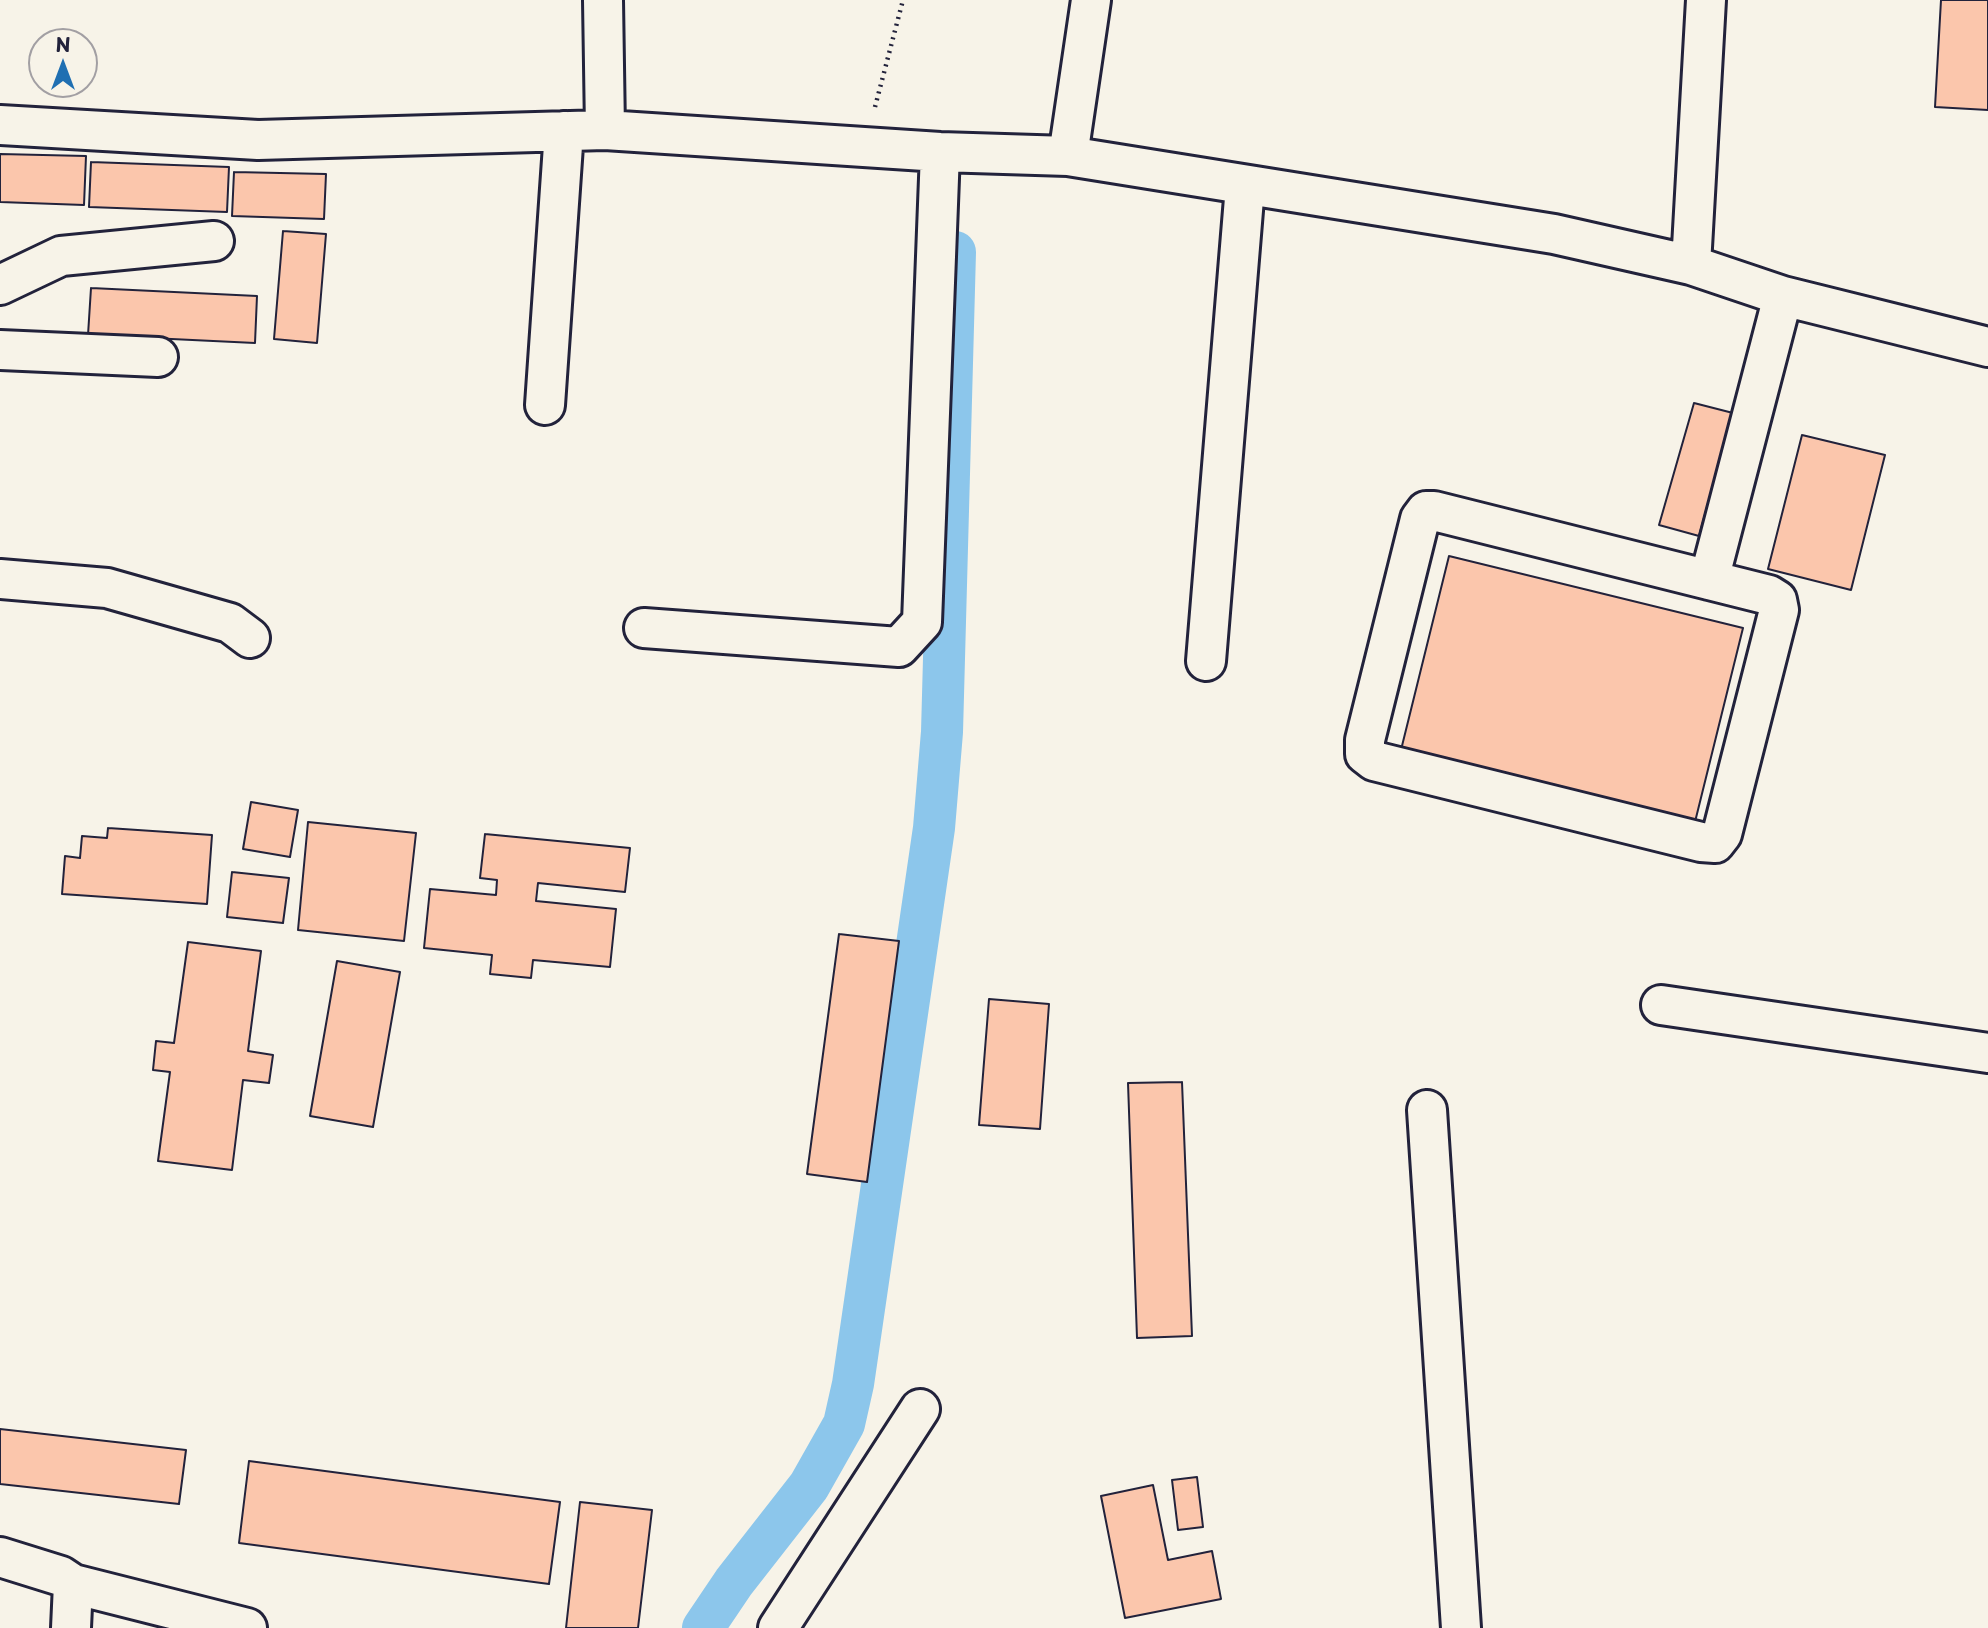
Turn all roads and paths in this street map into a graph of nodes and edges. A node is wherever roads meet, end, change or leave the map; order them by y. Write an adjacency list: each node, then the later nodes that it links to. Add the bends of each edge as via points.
1 (603, 0): 6 (street)
2 (903, 0): 8 (path)
3 (1091, 0): 10 (street)
4 (1706, 0): 13 (street)
5 (0, 125): 7 (street, via 258,140)
6 (605, 130): 7 (street); 8 (street)
7 (565, 131): 19 (street)
8 (865, 146): 9 (street)
9 (940, 152): 10 (street); 22 (street, via 922,622 899,647)
10 (1068, 156): 11 (street)
11 (1245, 186): 13 (street, via 1554,234); 24 (street)
12 (215, 241): 14 (street, via 61,256)
13 (1690, 265): 15 (street)
14 (0, 285)
15 (1783, 296): 16 (street); 21 (street)
16 (1988, 347)
17 (0, 350): 18 (street)
18 (158, 357)
19 (545, 405)
20 (0, 579): 23 (street, via 107,587 230,623)
21 (1709, 580): 21 (street, via 1426,512 1420,519 1365,754 1374,761 1715,843 1722,834 1779,610 1777,600 1769,595)
22 (644, 628)
23 (250, 638)
24 (1206, 661)
25 (1661, 1005): 26 (street)
26 (1988, 1053)
27 (1427, 1110): 34 (street)
28 (920, 1409): 33 (street)
29 (0, 1557): 30 (street)
30 (73, 1584): 31 (street); 32 (street)
31 (71, 1628)
32 (247, 1628)
33 (778, 1628)
34 (1461, 1628)

